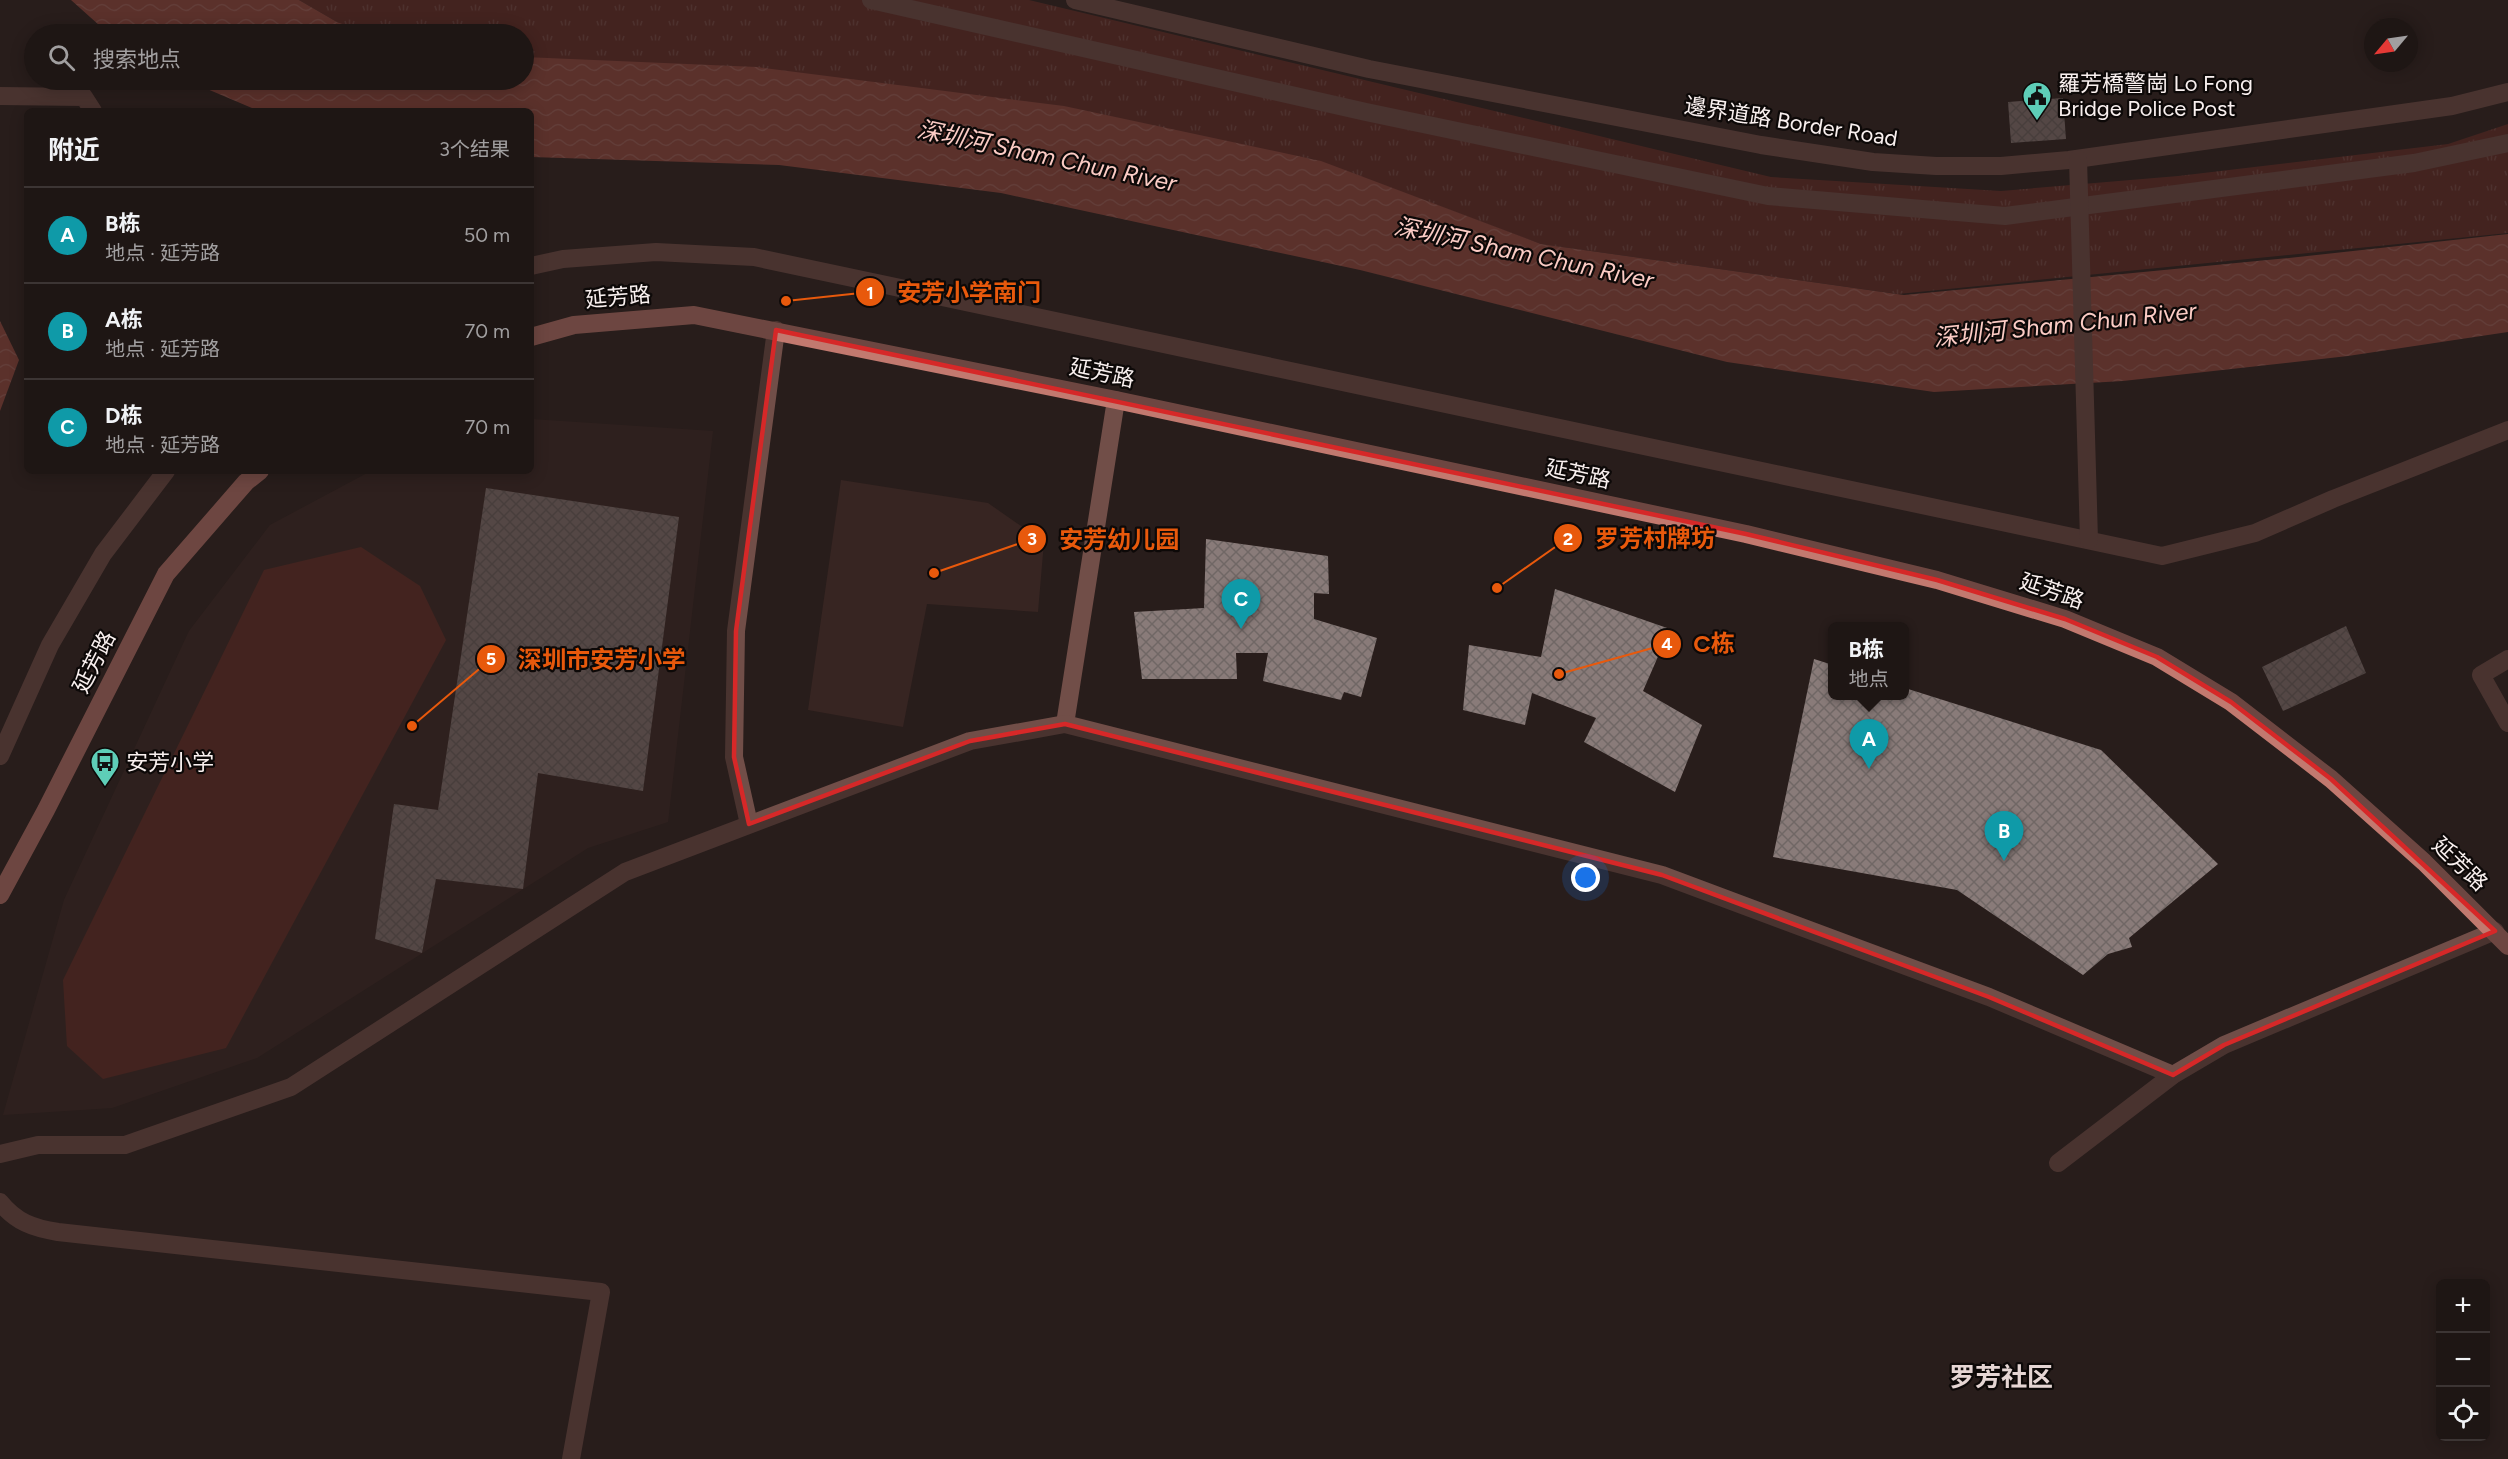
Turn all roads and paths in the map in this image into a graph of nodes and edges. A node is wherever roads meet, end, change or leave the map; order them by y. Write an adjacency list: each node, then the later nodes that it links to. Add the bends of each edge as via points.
1 (871, 0): 6 (street, via 1366,112 1768,196 2005,216 2414,164)
2 (1074, 0): 7 (street, 邊界道路 Border Road, via 1369,69 1810,153 1936,166 2001,166)
3 (2508, 92): 7 (street, 邊界道路 Border Road, via 2452,106)
4 (0, 96): 5 (street, via 84,97)
5 (91, 108)
6 (2508, 143)
7 (2078, 159): 15 (street, bridge)
8 (534, 265): 15 (street, via 563,259 656,252 754,257)
9 (776, 330): 10 (main road, 延芳路, via 694,315 574,326); 11 (main road, 延芳路); 20 (street, via 736,631 734,757)
10 (534, 336)
11 (1116, 400): 18 (street); 22 (main road, 延芳路, via 1746,534 1937,580 2064,619 2157,657 2231,702 2331,779)
12 (2508, 430): 15 (street, via 2255,533 2200,548 2162,556)
13 (164, 474): 19 (street, via 97,564 50,645)
14 (256, 474): 21 (main road, 延芳路, via 166,574)
15 (2089, 540)
16 (2508, 659): 17 (street, via 2481,675)
17 (2508, 723)
18 (1065, 724): 20 (street, via 970,741); 24 (street, via 1662,875 1989,997)
19 (0, 756)
20 (749, 824): 25 (street, via 625,872 291,1087 125,1145 38,1145)
21 (0, 895)
22 (2495, 931): 23 (main road, 延芳路); 24 (street, via 2224,1046)
23 (2508, 946)
24 (2173, 1075): 26 (street)
25 (0, 1154)
26 (2058, 1163)
27 (0, 1202): 28 (street, via 11,1216 32,1227 58,1232 601,1292)
28 (571, 1459)

